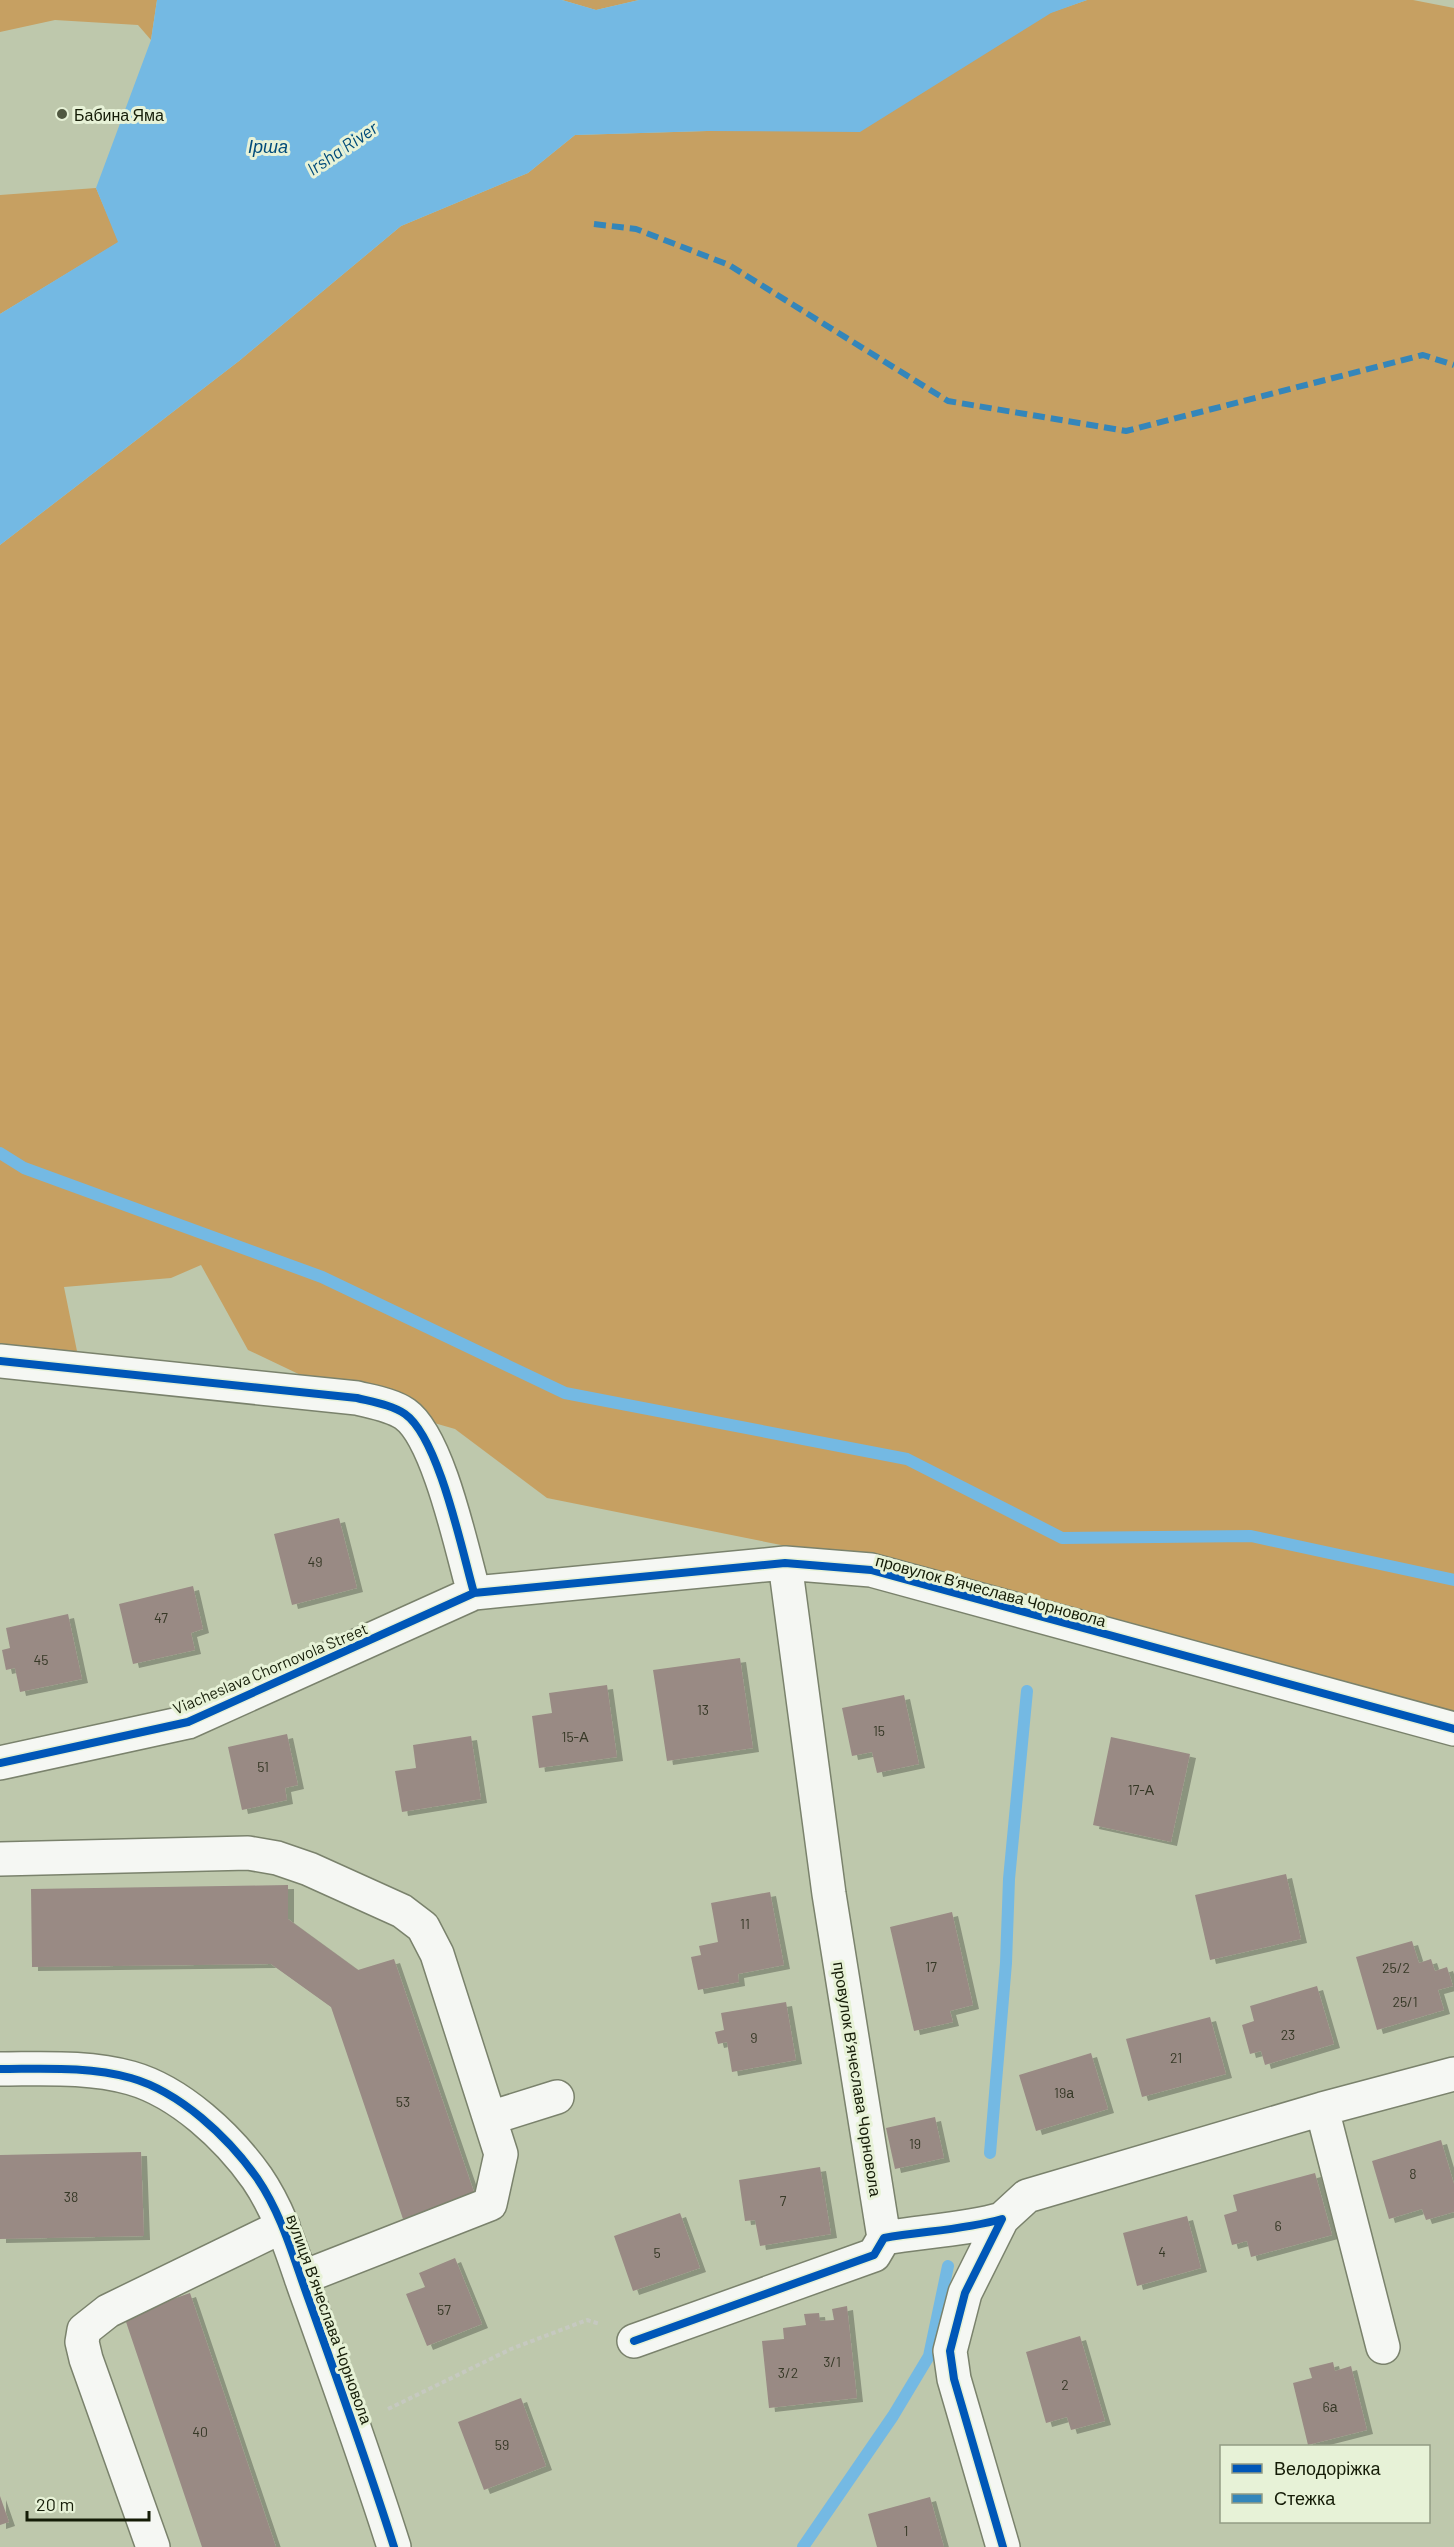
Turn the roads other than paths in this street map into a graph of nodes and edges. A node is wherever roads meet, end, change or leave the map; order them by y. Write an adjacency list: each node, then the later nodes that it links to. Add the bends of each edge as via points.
1 (0, 1361): 3 (street, via 357,1398 405,1414 432,1451)
2 (785, 1563): 3 (street, провулок Вʼячеслава Чорновола); 4 (street, провулок Вʼячеслава Чорновола, via 871,1570); 14 (street, провулок Вʼячеслава Чорновола, via 829,1894)
3 (474, 1593): 5 (street, Viacheslava Chornovola Street, via 188,1722)
4 (1454, 1729)
5 (0, 1763)
6 (0, 1859): 11 (street, via 248,1853 309,1869 402,1911 423,1927 437,1954)
7 (0, 2069): 13 (street, вулиця Вʼячеслава Чорновола, via 101,2072 133,2078 168,2095 206,2123 238,2154 258,2179)
8 (1454, 2074): 10 (street)
9 (557, 2097): 11 (street)
10 (1322, 2109): 12 (street, via 1027,2196); 17 (street)
11 (490, 2118): 15 (street, via 501,2154 490,2204)
12 (1002, 2219): 14 (street); 20 (street, via 965,2293 950,2351 954,2379)
13 (283, 2226): 15 (street, вулиця Вʼячеслава Чорновола); 18 (street, via 108,2311 84,2330 86,2359)
14 (884, 2238): 16 (street, via 874,2255)
15 (301, 2278): 19 (street, вулиця Вʼячеслава Чорновола)
16 (634, 2341)
17 (1383, 2347)
18 (153, 2547)
19 (394, 2547)
20 (1003, 2547)

